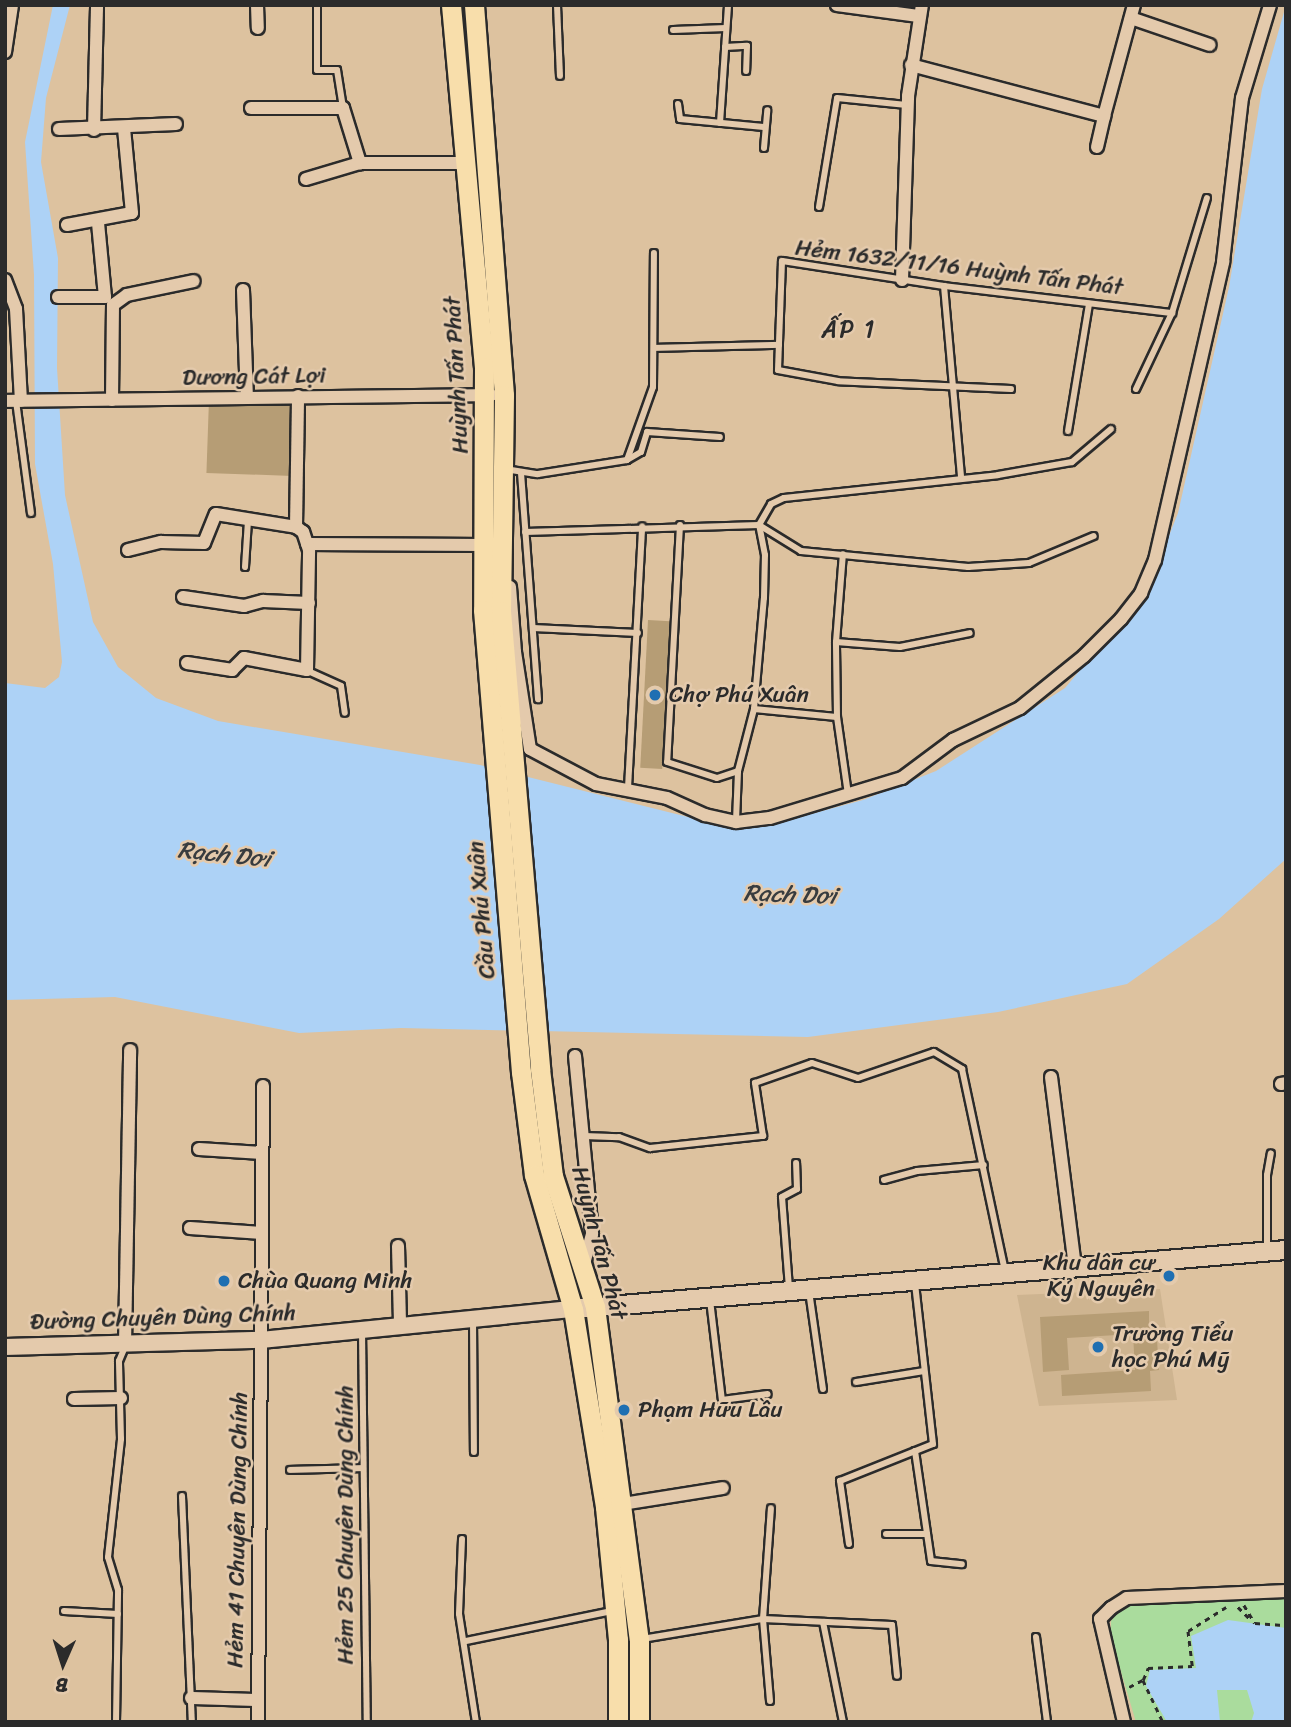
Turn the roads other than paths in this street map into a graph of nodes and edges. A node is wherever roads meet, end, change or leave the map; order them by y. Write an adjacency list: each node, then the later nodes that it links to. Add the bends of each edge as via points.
1 (12, 5): 19 (street)
2 (97, 5): 34 (street)
3 (257, 5): 14 (street)
4 (317, 5): 25 (lane, via 317,70 337,70)
5 (451, 5): 38 (main road, Huỳnh Tấn Phát)
6 (474, 5): 58 (main road, Huỳnh Tấn Phát)
7 (557, 5): 22 (lane)
8 (728, 5): 15 (lane)
9 (837, 5): 11 (street)
10 (1270, 5): 97 (street, via 1242,98 1223,262 1155,560 1141,593 1084,656 1020,708 953,740 902,778)
11 (880, 8): 12 (street)
12 (920, 10): 20 (street)
13 (1133, 12): 17 (street); 28 (street)
14 (258, 28)
15 (726, 28): 16 (lane); 18 (lane)
16 (673, 30)
17 (1210, 45)
18 (725, 47): 21 (lane, via 747,46); 29 (lane)
19 (5, 52)
20 (911, 65): 24 (street); 28 (street)
21 (746, 71)
22 (560, 76)
23 (678, 104): 29 (lane, via 680,119)
24 (907, 105): 41 (lane, via 837,99); 46 (street)
25 (343, 107): 26 (street); 37 (street)
26 (251, 108)
27 (767, 110): 31 (lane)
28 (1104, 116): 35 (street)
29 (720, 123): 31 (lane)
30 (176, 124): 33 (street)
31 (764, 127): 36 (lane)
32 (59, 129): 34 (street)
33 (124, 129): 34 (street); 42 (street, via 132,213)
34 (94, 130)
35 (1097, 147)
36 (764, 148)
37 (360, 163): 38 (street); 39 (street)
38 (467, 163): 58 (main road, Huỳnh Tấn Phát)
39 (306, 179)
40 (1207, 198): 52 (lane)
41 (819, 207)
42 (98, 223): 43 (street); 50 (street, via 105,298)
43 (67, 225)
44 (654, 253): 54 (lane)
45 (5, 280): 62 (street, via 16,309)
46 (902, 280): 48 (lane, Hẻm 1632/11/16 Huỳnh Tấn Phát); 53 (lane, Hẻm 1632/11/16 Huỳnh Tấn Phát, via 782,261)
47 (194, 281): 61 (street, via 127,295 113,305)
48 (944, 286): 51 (lane, Hẻm 1632/11/16 Huỳnh Tấn Phát); 56 (lane)
49 (243, 290): 60 (street)
50 (58, 297)
51 (1089, 304): 52 (lane, Hẻm 1632/11/16 Huỳnh Tấn Phát); 64 (lane)
52 (1172, 313): 55 (lane)
53 (779, 345): 54 (lane); 56 (lane, via 778,370)
54 (654, 348): 66 (lane, via 653,387)
55 (1136, 388)
56 (951, 389): 57 (lane); 68 (lane)
57 (1011, 389)
58 (495, 395): 59 (street, Dương Cát Lợi); 67 (main road, Huỳnh Tấn Phát); 78 (main road, Huỳnh Tấn Phát)
59 (298, 396): 60 (street, Dương Cát Lợi); 74 (street)
60 (247, 397): 61 (street, Dương Cát Lợi)
61 (112, 400): 62 (street, Dương Cát Lợi)
62 (17, 401): 69 (lane)
63 (1111, 429): 68 (lane, via 1072,462)
64 (1068, 431)
65 (720, 437): 66 (lane, via 647,432 641,452)
66 (627, 460): 67 (lane)
67 (512, 471): 75 (lane, Huỳnh Tấn Phát); 78 (main road, Huỳnh Tấn Phát)
68 (961, 478): 72 (lane, via 784,498 771,504)
69 (31, 513)
70 (248, 518): 74 (street); 79 (street, via 216,514 204,543 161,542); 81 (lane)
71 (680, 525): 72 (lane); 73 (lane); 95 (lane, via 667,762 717,778)
72 (759, 525): 80 (lane, via 801,551); 91 (lane, via 765,555 764,598)
73 (642, 526): 75 (lane); 85 (lane)
74 (296, 527): 77 (street)
75 (525, 532): 84 (lane, Huỳnh Tấn Phát)
76 (1094, 536): 80 (lane, via 1029,563 968,567)
77 (307, 544): 78 (street); 83 (street)
78 (493, 547): 94 (main road, Huỳnh Tấn Phát); 96 (street, via 510,552 514,652 527,744 596,784)
79 (128, 550)
80 (844, 554): 87 (lane)
81 (245, 568)
82 (183, 597): 83 (street, via 244,606 263,601)
83 (309, 603): 89 (street)
84 (533, 628): 85 (lane); 90 (lane, Huỳnh Tấn Phát)
85 (638, 633): 96 (lane)
86 (970, 633): 87 (lane, via 900,648)
87 (836, 642): 93 (lane)
88 (187, 663): 89 (street, via 232,670 244,657)
89 (307, 670): 92 (lane, via 341,685)
90 (538, 699)
91 (754, 709): 93 (lane); 95 (lane)
92 (345, 713)
93 (837, 717): 97 (lane)
94 (501, 743): 101 (main road, Cầu Phú Xuân)
95 (738, 771): 98 (lane)
96 (628, 788): 98 (street, via 667,798 705,816)
97 (848, 794): 98 (street, via 770,818)
98 (736, 821)
99 (130, 1050): 129 (street)
100 (575, 1056): 104 (street)
101 (531, 1071): 116 (main road, Huỳnh Tấn Phát, via 553,1176 576,1253); 124 (main road, Huỳnh Tấn Phát, via 534,1175)
102 (1051, 1077): 117 (street)
103 (263, 1086): 106 (street, Hẻm 41 Chuyên Dùng Chính)
104 (584, 1136): 109 (lane, via 620,1137 650,1147 763,1136 755,1083 812,1063 858,1078 934,1052 962,1069); 116 (street, via 592,1234)
105 (199, 1149): 106 (street)
106 (262, 1153): 112 (street, Hẻm 41 Chuyên Dùng Chính)
107 (1271, 1153): 115 (lane, via 1266,1175)
108 (796, 1163): 121 (lane, via 797,1189 782,1197)
109 (984, 1165): 110 (lane, via 917,1171); 118 (lane)
110 (884, 1180)
111 (190, 1228): 112 (street)
112 (262, 1233): 128 (street, Hẻm 41 Chuyên Dùng Chính)
113 (398, 1246): 126 (street)
114 (1286, 1250): 115 (main road)
115 (1267, 1251): 117 (main road)
116 (584, 1264): 123 (main road, Huỳnh Tấn Phát)
117 (1075, 1268): 118 (main road)
118 (1005, 1273): 119 (main road)
119 (915, 1281): 120 (main road); 131 (lane)
120 (809, 1289): 121 (main road); 133 (lane)
121 (789, 1290): 122 (main road)
122 (710, 1298): 123 (main road); 134 (lane, via 722,1400)
123 (595, 1307): 124 (main road); 143 (main road, Huỳnh Tấn Phát)
124 (573, 1309): 125 (street, Đường Chuyên Dùng Chính); 152 (main road, Huỳnh Tấn Phát, via 605,1507)
125 (473, 1317): 126 (street, Đường Chuyên Dùng Chính); 138 (lane)
126 (400, 1325): 127 (street, Đường Chuyên Dùng Chính)
127 (362, 1329): 128 (street, Đường Chuyên Dùng Chính); 139 (lane, Hẻm 25 Chuyên Dùng Chính)
128 (261, 1340): 129 (street, Đường Chuyên Dùng Chính); 161 (street, Hẻm 41 Chuyên Dùng Chính)
129 (125, 1345): 130 (street, Đường Chuyên Dùng Chính); 135 (lane, via 119,1361)
130 (5, 1347)
131 (925, 1371): 132 (lane); 137 (lane, via 933,1444)
132 (856, 1381)
133 (823, 1389)
134 (768, 1394)
135 (121, 1398): 136 (street); 153 (lane, via 108,1557 118,1590)
136 (74, 1399)
137 (915, 1451): 146 (lane); 148 (lane, via 840,1481)
138 (474, 1452)
139 (363, 1468): 140 (lane); 166 (lane, Hẻm 25 Chuyên Dùng Chính)
140 (290, 1470)
141 (723, 1488): 143 (street)
142 (182, 1496): 160 (lane)
143 (623, 1504): 157 (main road, Huỳnh Tấn Phát)
144 (771, 1508): 154 (lane)
145 (886, 1534): 146 (lane)
146 (927, 1534): 149 (lane, via 931,1561)
147 (463, 1539): 158 (lane, via 458,1614)
148 (849, 1544)
149 (962, 1564)
150 (1286, 1591): 172 (street, via 1127,1598 1111,1608 1100,1619)
151 (64, 1611): 153 (lane)
152 (614, 1611): 158 (lane); 168 (main road, Huỳnh Tấn Phát)
153 (118, 1614): 163 (lane)
154 (762, 1619): 155 (lane); 157 (lane); 162 (lane)
155 (823, 1622): 159 (lane, via 892,1625); 170 (lane)
156 (1036, 1637): 171 (lane)
157 (639, 1639): 169 (main road, Huỳnh Tấn Phát)
158 (466, 1641): 167 (lane)
159 (897, 1676)
160 (191, 1698): 161 (street); 164 (lane)
161 (257, 1700): 165 (street, Hẻm 41 Chuyên Dùng Chính)
162 (770, 1701)
163 (116, 1722)
164 (192, 1722)
165 (258, 1722)
166 (367, 1722)
167 (476, 1722)
168 (618, 1722)
169 (639, 1722)
170 (843, 1722)
171 (1047, 1722)
172 (1124, 1722)

